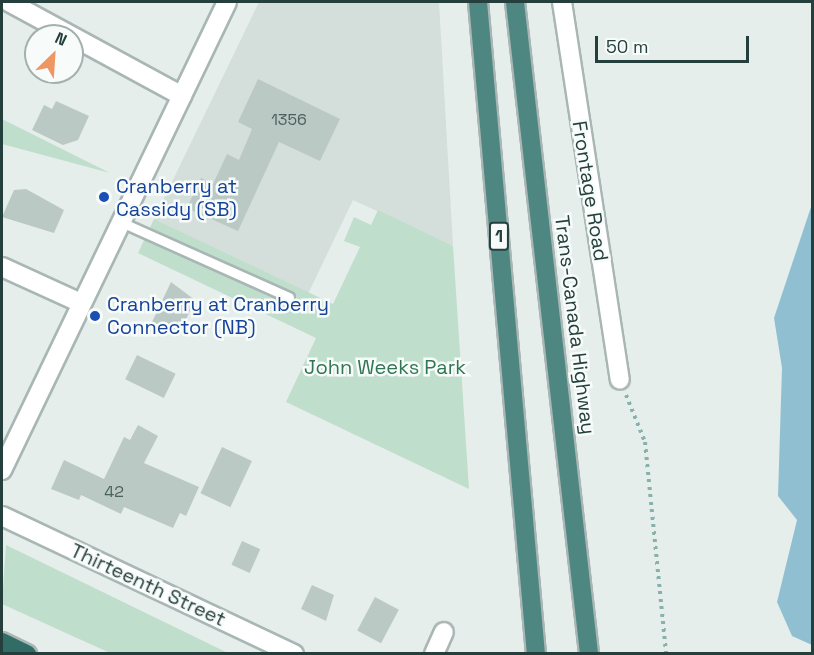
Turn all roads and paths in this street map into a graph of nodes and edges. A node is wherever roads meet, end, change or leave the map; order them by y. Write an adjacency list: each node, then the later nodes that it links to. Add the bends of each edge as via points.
1 (9, 2): 6 (street)
2 (227, 2): 6 (street)
3 (478, 2): 19 (highway, 1)
4 (514, 2): 20 (highway, Trans-Canada Highway)
5 (562, 2): 11 (street, Frontage Road)
6 (182, 96): 7 (street)
7 (121, 222): 9 (lane); 10 (street)
8 (2, 267): 10 (street)
9 (289, 297)
10 (81, 303): 12 (street)
11 (620, 380): 21 (path, via 645,442)
12 (2, 470)
13 (2, 516): 17 (street, Thirteenth Street)
14 (444, 632): 18 (street)
15 (2, 642): 16 (highway)
16 (27, 654)
17 (294, 654)
18 (434, 654)
19 (536, 654)
20 (589, 654)
21 (666, 654)

